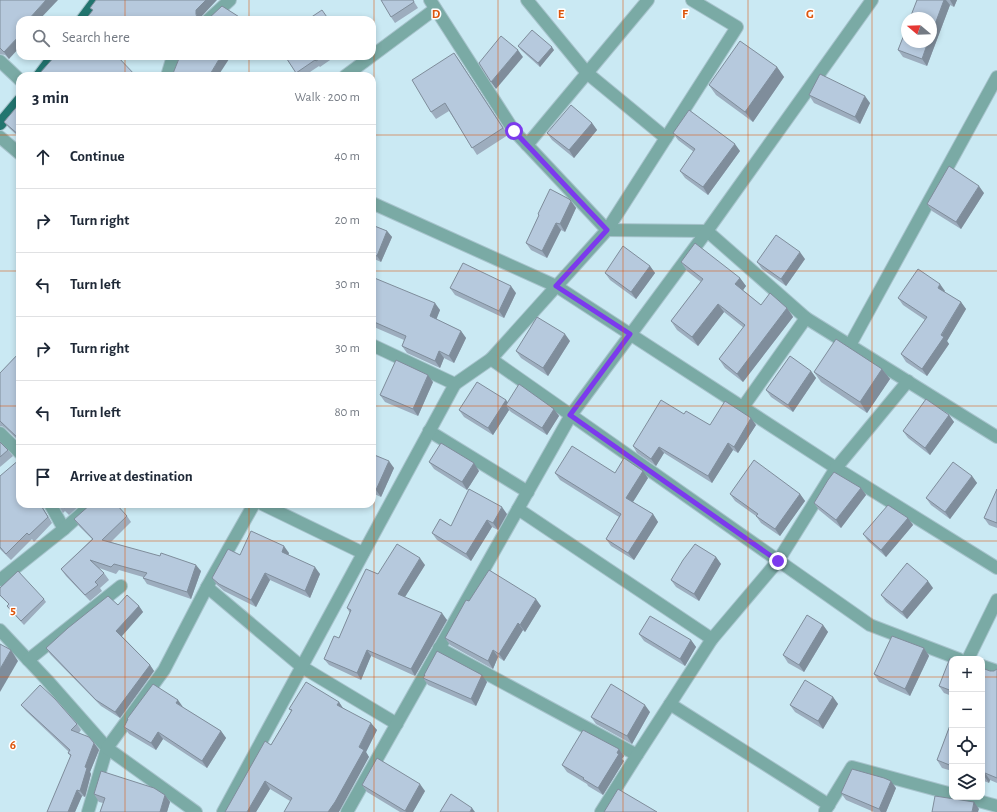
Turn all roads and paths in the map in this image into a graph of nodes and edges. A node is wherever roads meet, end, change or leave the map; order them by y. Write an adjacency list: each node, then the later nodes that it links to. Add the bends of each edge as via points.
1 (97, 0): 8 (main road)
2 (230, 0): 9 (street)
3 (527, 0): 18 (street)
4 (648, 0): 18 (street)
5 (692, 0): 24 (street, via 737,27)
6 (872, 0): 29 (street)
7 (433, 4): 10 (street); 25 (street, via 514,131)
8 (85, 16)
9 (212, 16)
10 (376, 51)
11 (51, 60): 15 (main road)
12 (172, 60): 16 (street)
13 (365, 60): 17 (street)
14 (0, 61): 19 (street)
15 (42, 72)
16 (168, 72)
17 (350, 72)
18 (587, 73): 24 (street); 25 (street)
19 (16, 76)
20 (997, 77): 33 (street)
21 (16, 105): 22 (main road)
22 (0, 124)
23 (0, 137): 26 (street)
24 (666, 138): 28 (street)
25 (527, 145): 28 (street)
26 (16, 151)
27 (376, 205): 30 (street)
28 (607, 230): 29 (street); 30 (street)
29 (708, 231): 31 (street); 32 (street)
30 (556, 286): 32 (street); 35 (street)
31 (806, 318): 33 (street); 38 (street)
32 (630, 334): 38 (street); 39 (street)
33 (850, 345): 36 (street)
34 (376, 347): 37 (street)
35 (491, 359): 37 (street); 39 (street)
36 (908, 381): 42 (street); 44 (street)
37 (455, 384): 40 (street)
38 (742, 407): 44 (street)
39 (570, 415): 45 (street); 53 (street)
40 (429, 431): 45 (street); 52 (street)
41 (0, 433): 43 (street)
42 (997, 437)
43 (16, 449)
44 (836, 468): 53 (street); 54 (street)
45 (528, 492): 50 (street)
46 (52, 508): 51 (street)
47 (88, 508): 51 (street)
48 (252, 508): 57 (street)
49 (270, 508): 52 (street)
50 (518, 509): 60 (street); 61 (street)
51 (64, 529): 55 (street)
52 (363, 553): 65 (street)
53 (778, 561): 60 (street); 62 (street, via 870,625)
54 (997, 568)
55 (0, 580)
56 (121, 586): 64 (street)
57 (207, 587): 65 (street); 70 (street, via 164,670)
58 (997, 600): 63 (street)
59 (0, 630): 64 (street)
60 (712, 639): 68 (street)
61 (439, 648): 69 (street); 71 (street)
62 (951, 656)
63 (969, 656)
64 (28, 660): 70 (street)
65 (302, 667): 69 (street); 78 (street)
66 (985, 667): 67 (street)
67 (997, 671)
68 (670, 704): 71 (street); 75 (street)
69 (397, 724): 79 (street)
70 (107, 748): 76 (street); 77 (street)
71 (637, 755): 80 (street)
72 (949, 793): 75 (street, via 852,767)
73 (975, 800): 74 (street)
74 (997, 806)
75 (827, 809)
76 (88, 812)
77 (196, 812)
78 (223, 812)
79 (347, 812)
80 (601, 812)

